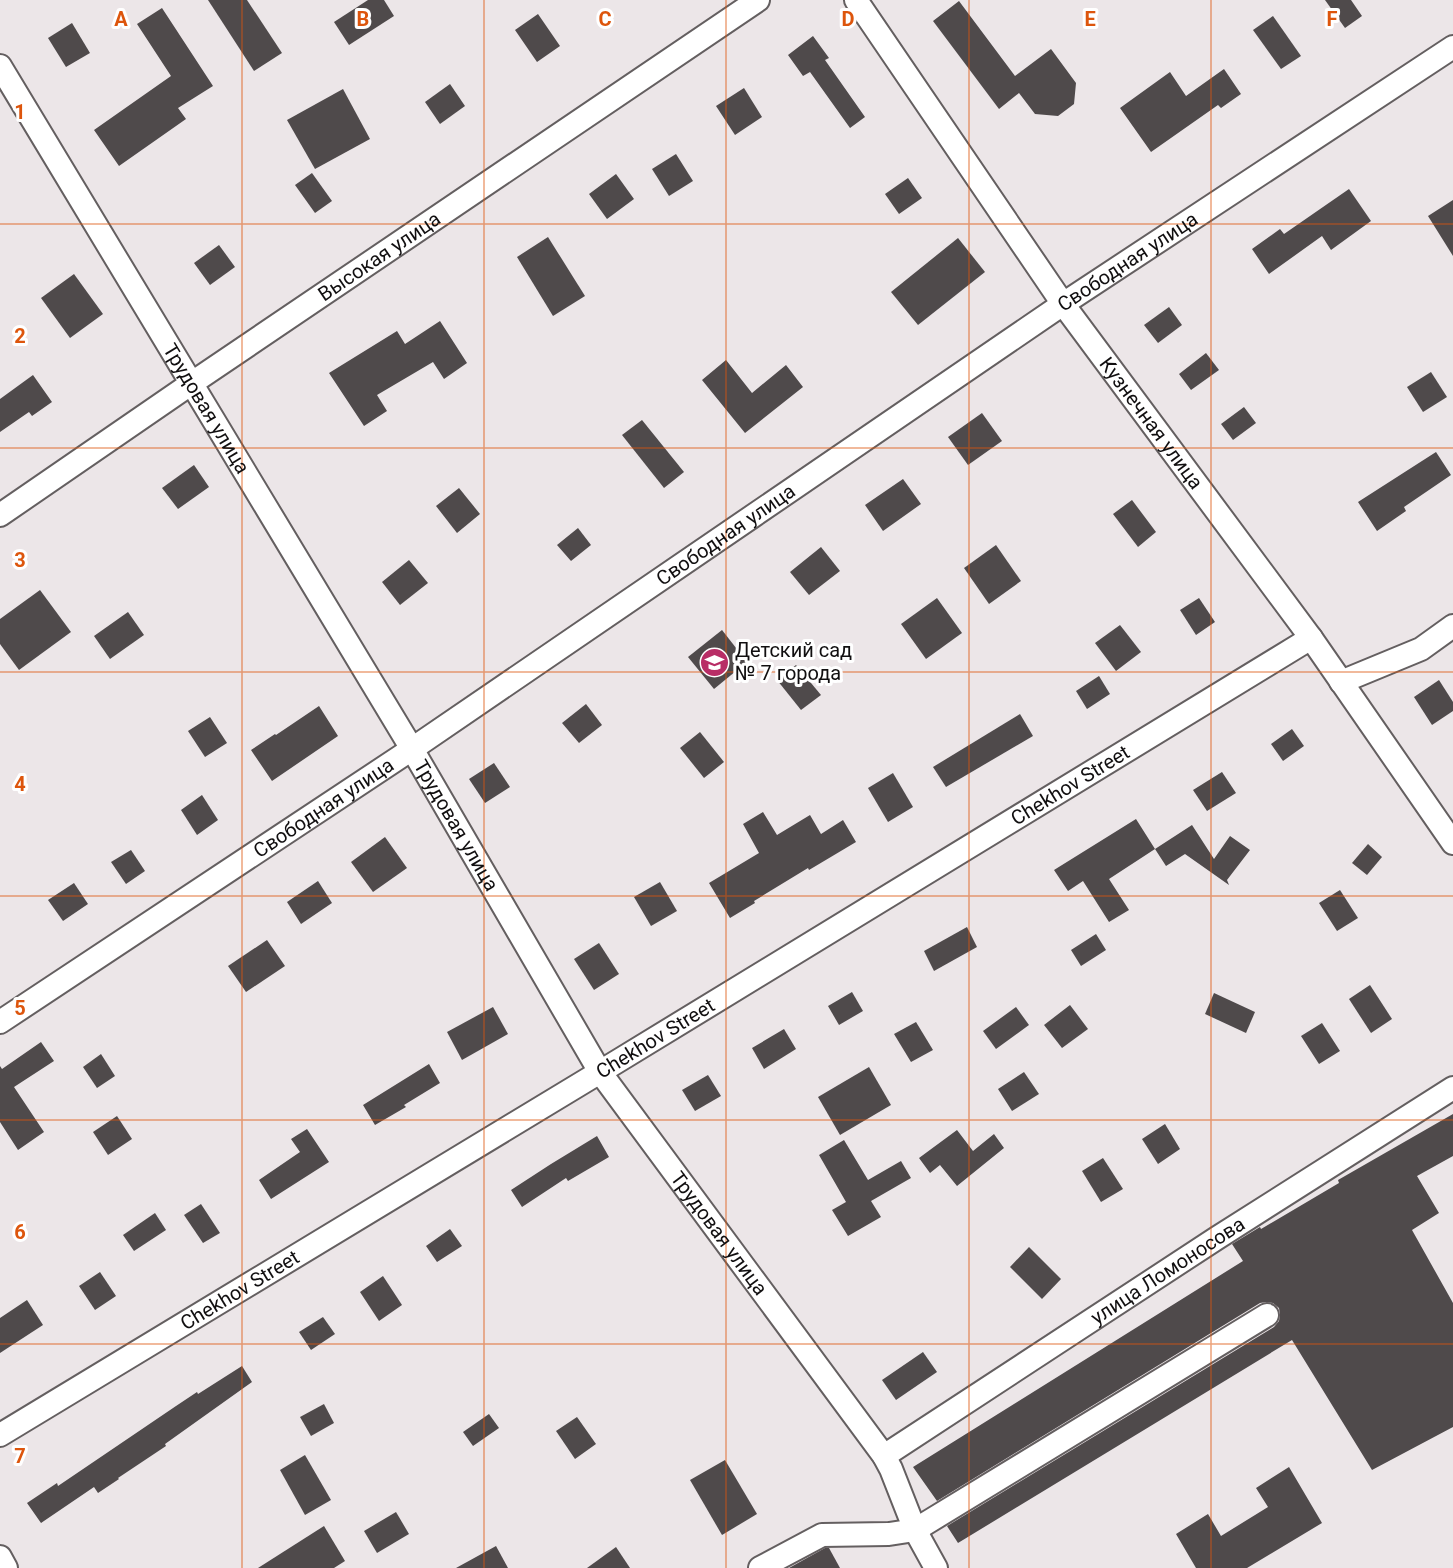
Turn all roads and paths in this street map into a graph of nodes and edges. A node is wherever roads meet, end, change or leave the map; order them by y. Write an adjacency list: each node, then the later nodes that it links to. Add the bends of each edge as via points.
1 (758, 0): 6 (street, Высокая улица)
2 (856, 0): 5 (street, Кузнечная улица)
3 (1453, 47): 5 (street, Свободная улица)
4 (0, 66): 6 (street, Трудовая улица)
5 (1064, 304): 9 (street, Кузнечная улица); 11 (street, Свободная улица)
6 (192, 382): 7 (street, Высокая улица); 11 (street, Трудовая улица)
7 (0, 515)
8 (1453, 626): 10 (street, via 1421,649)
9 (1311, 638): 10 (street, Кузнечная улица); 14 (street, Chekhov Street)
10 (1341, 682): 12 (street, Кузнечная улица)
11 (412, 749): 13 (street, Свободная улица); 14 (street, Трудовая улица)
12 (1453, 843)
13 (0, 1022)
14 (600, 1072): 17 (street, Chekhov Street); 18 (street, Трудовая улица)
15 (1453, 1088): 18 (street, улица Ломоносова)
16 (1267, 1315): 19 (street)
17 (0, 1436)
18 (884, 1456): 19 (street, Трудовая улица)
19 (915, 1530): 22 (street, via 822,1535); 23 (street, Трудовая улица)
20 (0, 1557): 21 (street)
21 (6, 1568)
22 (760, 1568)
23 (936, 1568)

